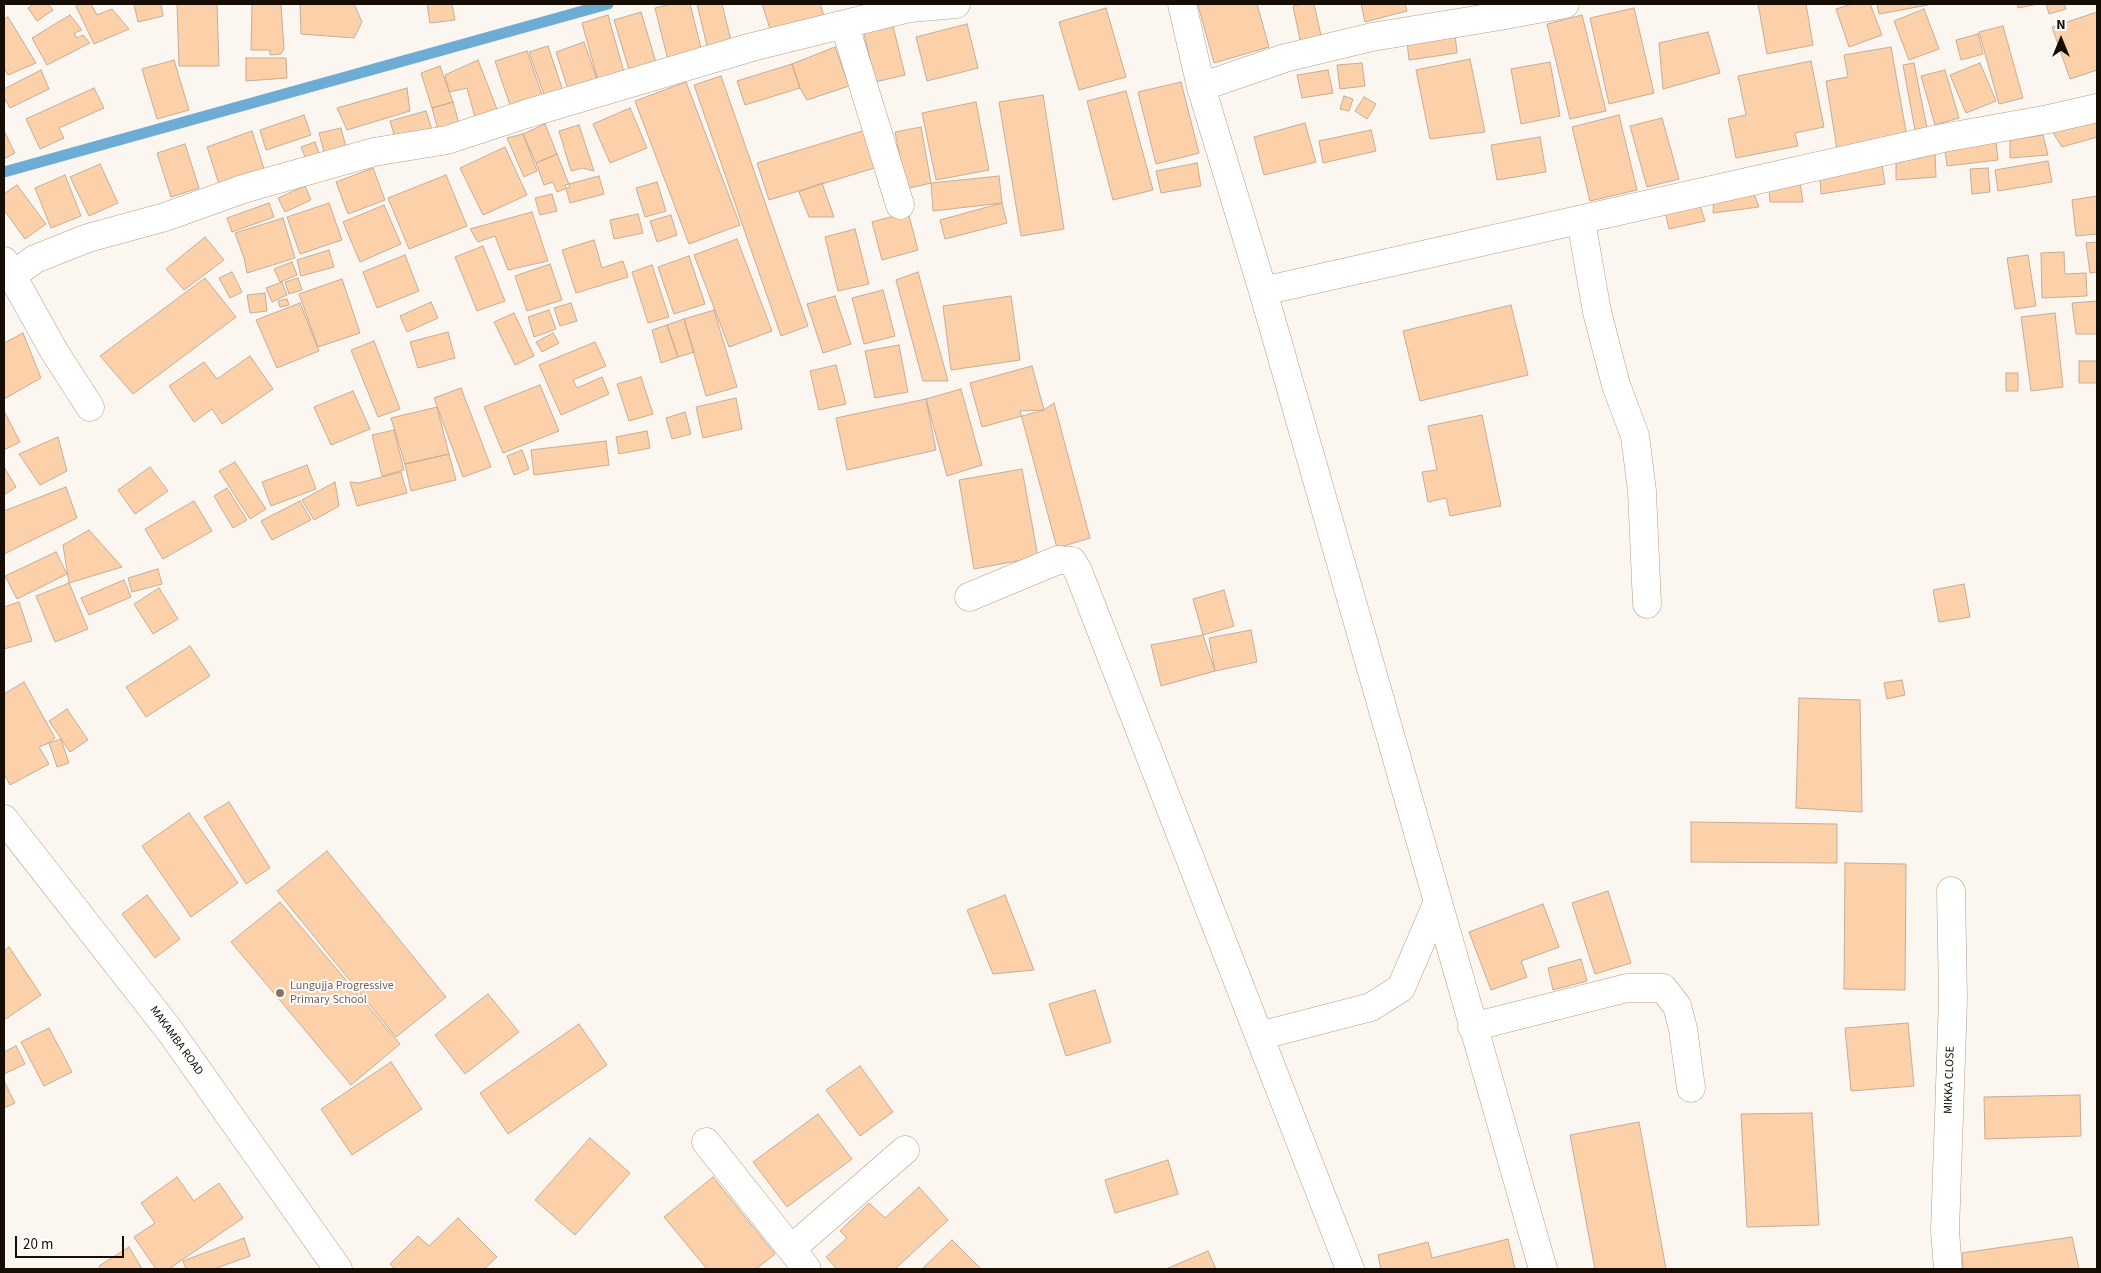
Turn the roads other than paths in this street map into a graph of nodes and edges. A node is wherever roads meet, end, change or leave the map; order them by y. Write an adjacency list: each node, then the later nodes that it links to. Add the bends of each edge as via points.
1 (956, 4): 4 (street, via 910,8)
2 (1182, 4): 5 (street)
3 (1565, 4): 5 (street, via 1372,37 1285,58)
4 (845, 26): 7 (street); 9 (street, via 752,48 447,140 374,152 242,189 165,217 88,238)
5 (1201, 87): 10 (street)
6 (2097, 108): 8 (street, via 1943,138)
7 (900, 205)
8 (1581, 221): 10 (street); 13 (street, via 1597,312 1616,385 1635,436 1642,491)
9 (8, 268): 11 (street, via 54,351)
10 (1263, 292): 16 (street)
11 (90, 407)
12 (969, 597): 18 (street, via 1058,560 1072,561)
13 (1647, 604)
14 (4, 819): 23 (street, MAKAMBA ROAD, via 170,1031)
15 (1951, 890): 26 (street, MIKKA CLOSE, via 1953,999 1945,1230)
16 (1437, 904): 17 (street); 18 (street, via 1401,988 1371,1007)
17 (1472, 1027): 19 (street, via 1627,988 1663,988 1677,1006); 25 (street)
18 (1259, 1036): 24 (street)
19 (1691, 1088)
20 (706, 1142): 22 (street)
21 (905, 1150): 22 (street)
22 (799, 1259)
23 (338, 1269)
24 (1350, 1269)
25 (1542, 1269)
26 (1948, 1269)

